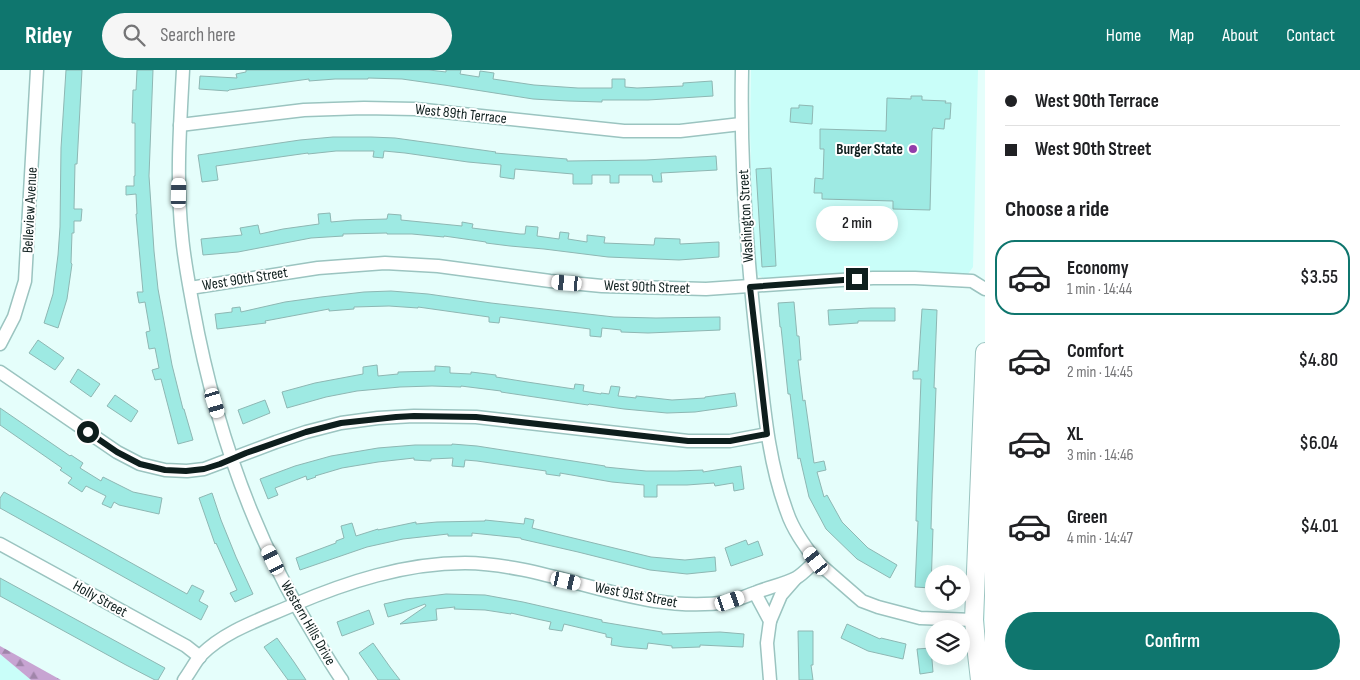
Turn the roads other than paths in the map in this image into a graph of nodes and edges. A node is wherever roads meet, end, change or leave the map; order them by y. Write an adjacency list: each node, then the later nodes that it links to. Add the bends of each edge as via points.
1 (37, 70): 9 (street, Belleview Avenue, via 25,281 14,317)
2 (183, 70): 5 (street, Western Hills Drive)
3 (742, 70): 4 (street, Washington Street)
4 (741, 124): 5 (street, West 89th Terrace, via 680,131 624,131 415,109 364,108 304,110); 6 (street, Washington Street)
5 (180, 125): 7 (street, Western Hills Drive, via 179,193)
6 (750, 287): 7 (street, West 90th Street, via 602,286 438,266 386,263 318,268); 8 (street, West 90th Street, via 915,278 972,281); 12 (street, Washington Street)
7 (190, 288): 13 (street, Western Hills Drive, via 209,385)
8 (985, 289)
9 (0, 344)
10 (985, 352): 19 (main road)
11 (0, 372): 13 (street, via 117,452 140,464 186,471 204,469)
12 (767, 434): 13 (street, via 730,441 688,441 476,417 414,416 341,423); 15 (street, Washington Street, via 787,514)
13 (232, 459): 18 (street, Western Hills Drive, via 258,530)
14 (0, 544): 21 (street, Holly Street)
15 (816, 561): 16 (street, West 91st Street); 19 (street, via 862,601 878,608 920,618)
16 (796, 578): 17 (street, West 91st Street); 20 (street, via 781,595)
17 (755, 593): 18 (street, West 91st Street, via 730,601 675,604 515,569 465,564 415,568 362,579); 20 (street)
18 (295, 604): 21 (street, West 91st Street, via 222,637); 23 (street, Western Hills Drive)
19 (974, 620): 25 (main road)
20 (770, 621): 24 (street, via 767,643)
21 (200, 657): 22 (street, West 91st Street)
22 (184, 680)
23 (342, 680)
24 (770, 680)
25 (980, 680)

